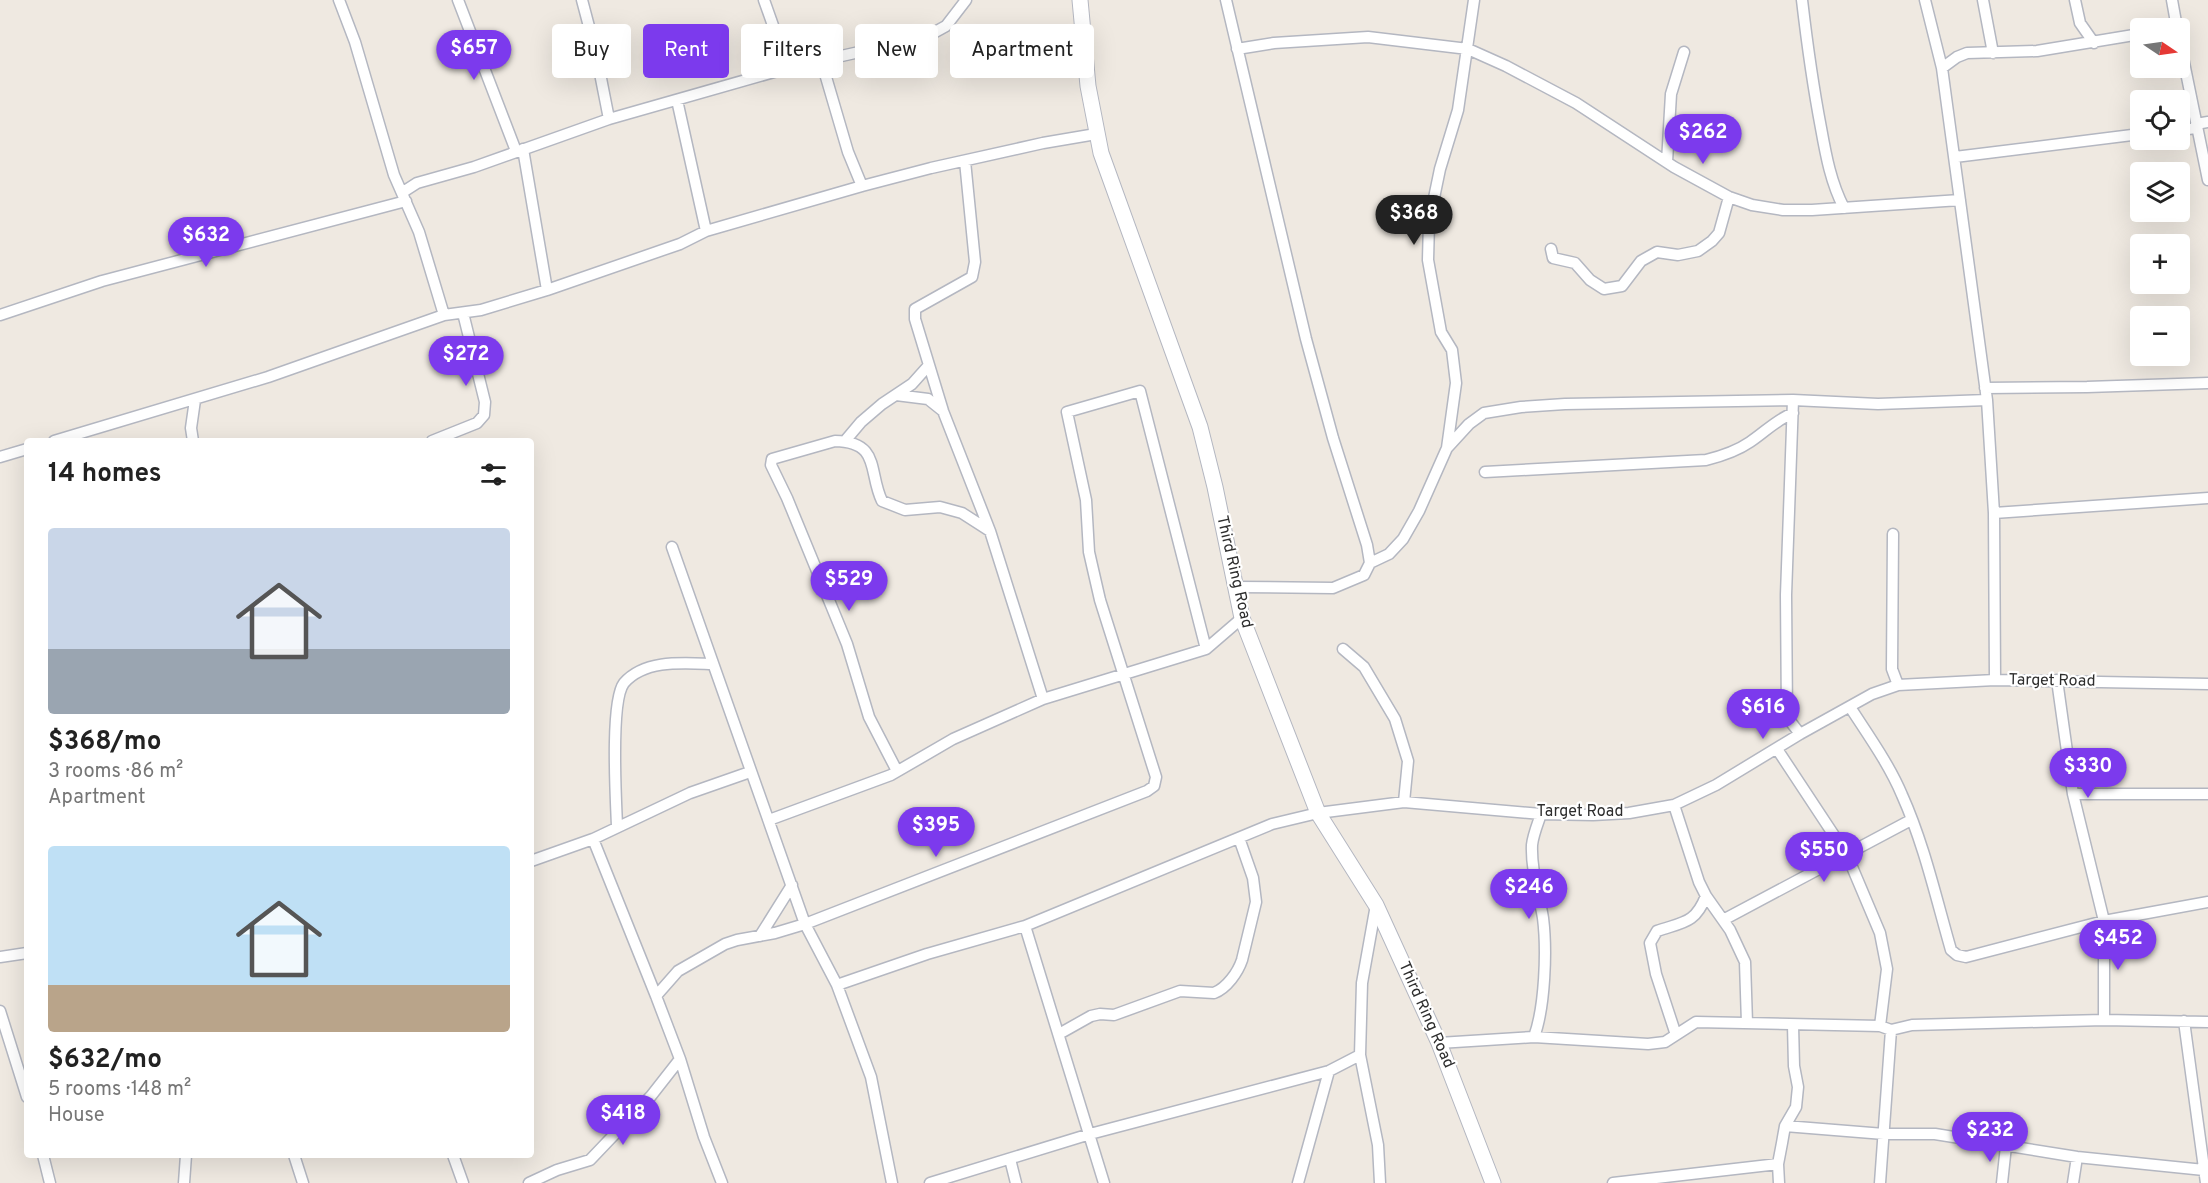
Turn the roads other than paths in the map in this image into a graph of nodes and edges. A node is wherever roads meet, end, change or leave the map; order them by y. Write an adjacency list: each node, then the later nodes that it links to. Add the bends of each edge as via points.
1 (339, 0): 41 (street)
2 (458, 0): 34 (street)
3 (582, 0): 28 (street)
4 (764, 0): 15 (street)
5 (966, 0): 22 (street, via 946,26 926,36)
6 (1080, 0): 32 (street, Third Ring Road)
7 (1226, 0): 18 (street)
8 (1474, 0): 19 (street)
9 (1802, 0): 44 (street, via 1826,156)
10 (1924, 0): 23 (street)
11 (1983, 0): 21 (street)
12 (2075, 0): 17 (street, via 2080,22)
13 (2172, 0): 14 (street)
14 (2175, 18)
15 (772, 24)
16 (2130, 36): 17 (street)
17 (2094, 43): 21 (street)
18 (1237, 49): 19 (street, via 1368,37); 73 (street, via 1306,339)
19 (1468, 49): 37 (street, via 1576,103); 64 (street, via 1458,110 1429,222 1428,260 1442,332 1452,350 1456,383)
20 (1684, 52): 37 (street, via 1671,94)
21 (1993, 53): 23 (street, via 1967,54)
22 (843, 55)
23 (1942, 68): 35 (street)
24 (753, 78): 27 (street)
25 (825, 78): 40 (street)
26 (2187, 78): 30 (street)
27 (677, 100): 28 (street); 45 (street)
28 (609, 119): 34 (street)
29 (2208, 122): 30 (street)
30 (2196, 126): 31 (street); 38 (street)
31 (2190, 128)
32 (1096, 134): 36 (street); 74 (street, Third Ring Road, via 1200,426)
33 (2130, 135): 35 (street)
34 (519, 150): 41 (street, via 417,183); 47 (street)
35 (1955, 157): 43 (street)
36 (965, 161): 40 (street); 51 (street, via 975,262 972,278 915,309)
37 (1666, 162): 42 (street)
38 (2207, 168): 39 (street)
39 (2208, 180)
40 (862, 186): 45 (street)
41 (404, 197): 49 (street, via 102,281); 50 (street)
42 (1729, 198): 44 (street, via 1783,210); 46 (street, via 1719,233 1712,241 1698,251 1678,255 1657,252 1641,261 1622,286 1604,289 1575,263 1552,258)
43 (1960, 200): 44 (street); 53 (street)
44 (1844, 208)
45 (706, 231): 47 (street, via 680,244)
46 (1551, 249)
47 (547, 290): 48 (street)
48 (463, 313): 50 (street); 62 (street, via 485,402 484,415 477,423)
49 (0, 315)
50 (444, 315): 55 (street)
51 (929, 365): 54 (street); 58 (street)
52 (2208, 383): 53 (street)
53 (1985, 388): 57 (street)
54 (896, 395): 58 (street, via 928,399); 63 (street, via 861,422)
55 (195, 400): 60 (street); 61 (street)
56 (1793, 400): 57 (street, via 1878,404); 59 (street); 64 (street, via 1521,407 1484,413)
57 (1987, 400): 69 (street)
58 (943, 411): 70 (street)
59 (1793, 413): 67 (street, via 1750,442 1706,460); 86 (street, via 1786,595 1787,717)
60 (64, 438)
61 (193, 438)
62 (440, 438)
63 (845, 441): 70 (street, via 861,447 869,458 882,501 905,510 940,507 962,513); 88 (street, via 776,457 771,465 847,644 868,717)
64 (1448, 448): 73 (street, via 1403,539 1389,554)
65 (24, 450): 66 (street)
66 (0, 457)
67 (1485, 472)
68 (2208, 498): 69 (street)
69 (1994, 513): 80 (street)
70 (990, 531): 84 (street)
71 (1893, 534): 83 (street, via 1892,669)
72 (672, 547): 78 (street)
73 (1370, 563): 74 (street, via 1364,575 1333,588)
74 (1237, 587): 75 (street, Third Ring Road)
75 (1242, 618): 76 (street); 94 (street, Third Ring Road)
76 (1206, 649): 79 (street); 79 (street, via 1140,392 1067,412 1086,500 1091,561)
77 (1343, 650): 92 (street, via 1364,667 1395,719 1408,761)
78 (712, 664): 89 (street); 98 (street, via 672,662 638,672 623,684 614,746)
79 (1125, 674): 84 (street); 109 (street, via 1156,777 1154,786)
80 (1995, 680): 81 (street, Target Road); 83 (street, Target Road)
81 (2057, 680): 82 (street, Target Road); 90 (street)
82 (2208, 684)
83 (1898, 685): 85 (street, Target Road)
84 (1043, 699): 88 (street, via 953,739)
85 (1850, 707): 86 (street, Target Road); 97 (street, via 1903,795)
86 (1800, 734): 87 (street, Target Road)
87 (1777, 749): 93 (street, Target Road); 101 (street)
88 (897, 771): 96 (street)
89 (750, 772): 96 (street); 98 (street, via 690,793)
90 (2073, 794): 91 (street); 108 (street)
91 (2208, 794)
92 (1404, 802): 94 (street, Target Road); 95 (street, Target Road)
93 (1674, 805): 95 (street, Target Road, via 1629,813); 104 (street)
94 (1318, 813): 100 (street, Target Road, via 1272,824); 106 (street, Third Ring Road)
95 (1541, 814): 125 (street, via 1532,843 1544,947 1541,1018)
96 (770, 820): 103 (street)
97 (1911, 820): 101 (street); 108 (street, via 1951,950 1957,955 1966,957)
98 (617, 826): 99 (street)
99 (593, 838): 102 (street); 115 (street)
100 (1239, 838): 110 (street, Target Road); 123 (street, via 1254,878 1256,902 1242,960 1228,982 1214,993 1180,991 1114,1015 1091,1016)
101 (1847, 855): 107 (street); 122 (street, via 1880,933 1887,969)
102 (534, 860)
103 (792, 885): 109 (street); 111 (street)
104 (1706, 896): 107 (street); 124 (street, via 1694,918 1656,931 1650,943)
105 (2208, 902): 108 (street)
106 (1376, 905): 126 (street, Third Ring Road); 127 (street, via 1362,983)
107 (1723, 920): 120 (street, via 1745,962)
108 (2104, 921): 117 (street)
109 (805, 924): 111 (street); 114 (street)
110 (1025, 926): 114 (street, Target Road); 123 (street)
111 (760, 936): 115 (street, via 737,939 678,970)
112 (24, 953): 113 (street)
113 (0, 957)
114 (837, 985): 149 (street, via 871,1077)
115 (656, 996): 128 (street)
116 (0, 1011): 130 (street)
117 (2104, 1020): 118 (street); 122 (street)
118 (2184, 1021): 119 (street); 142 (street)
119 (2208, 1022)
120 (1747, 1023): 121 (street); 124 (street, via 1696,1022)
121 (1793, 1025): 122 (street); 131 (street, via 1798,1087 1796,1107)
122 (1885, 1028): 133 (street)
123 (1059, 1034): 132 (street)
124 (1676, 1035): 125 (street, via 1665,1042 1648,1044)
125 (1534, 1037): 126 (street)
126 (1439, 1043): 155 (street, Third Ring Road)
127 (1360, 1055): 129 (street); 154 (street, via 1378,1145)
128 (680, 1059): 147 (street, via 590,1160); 148 (street)
129 (1329, 1071): 132 (street); 153 (street)
130 (24, 1087)
131 (1785, 1126): 133 (street); 141 (street)
132 (1090, 1134): 140 (street); 152 (street)
133 (1884, 1134): 134 (street, via 1935,1134); 158 (street)
134 (2006, 1146): 135 (street); 159 (street)
135 (2077, 1157): 142 (street); 160 (street)
136 (44, 1158): 143 (street)
137 (186, 1158): 144 (street)
138 (295, 1158): 145 (street)
139 (454, 1158): 146 (street)
140 (1010, 1159): 150 (street); 151 (street)
141 (1778, 1164): 156 (street); 157 (street)
142 (2204, 1170): 161 (street)
143 (50, 1183)
144 (184, 1183)
145 (303, 1183)
146 (463, 1183)
147 (529, 1183)
148 (722, 1183)
149 (892, 1183)
150 (930, 1183)
151 (1016, 1183)
152 (1104, 1183)
153 (1298, 1183)
154 (1380, 1183)
155 (1493, 1183)
156 (1613, 1183)
157 (1779, 1183)
158 (1880, 1183)
159 (2002, 1183)
160 (2073, 1183)
161 (2206, 1183)

